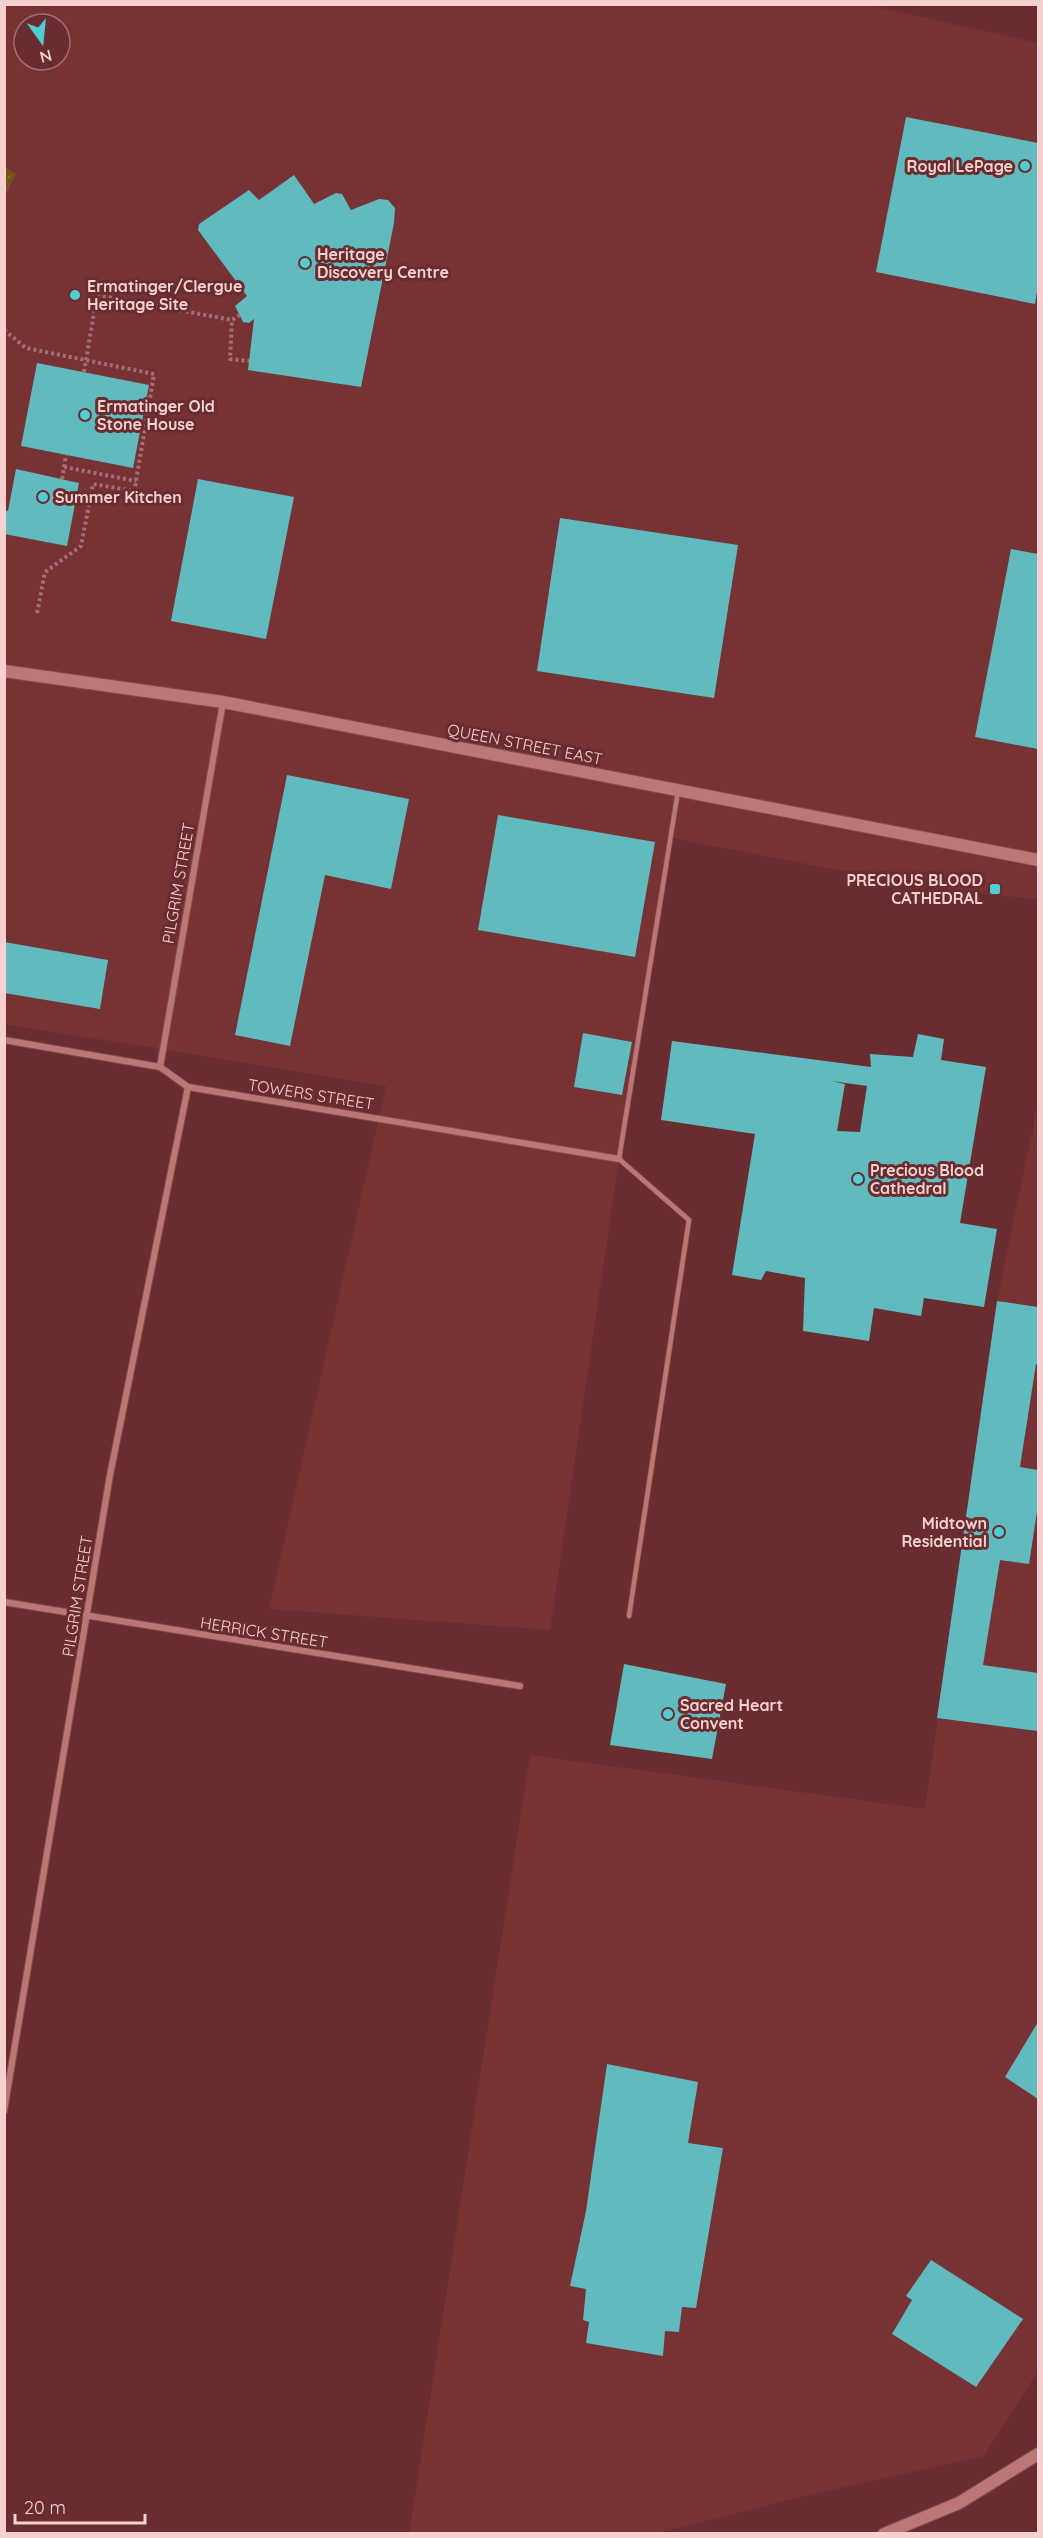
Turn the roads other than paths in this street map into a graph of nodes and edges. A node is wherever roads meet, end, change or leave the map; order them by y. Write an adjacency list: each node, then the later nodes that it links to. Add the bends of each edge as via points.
1 (4, 671): 2 (main road, QUEEN STREET EAST)
2 (223, 702): 3 (main road, QUEEN STREET EAST); 6 (street, PILGRIM STREET)
3 (678, 791): 4 (main road, QUEEN STREET EAST); 8 (lane)
4 (1038, 860)
5 (4, 1040): 6 (street, TOWERS STREET)
6 (160, 1067): 7 (street, TOWERS STREET)
7 (188, 1087): 8 (street, TOWERS STREET); 11 (street, PILGRIM STREET, via 110,1475)
8 (619, 1159): 10 (lane, via 689,1220)
9 (4, 1602): 11 (street, HERRICK STREET)
10 (629, 1616)
11 (88, 1618): 12 (street, HERRICK STREET); 13 (street, PILGRIM STREET)
12 (520, 1686)
13 (4, 2111)
14 (1038, 2454): 15 (main road, via 959,2503)
15 (884, 2534)

